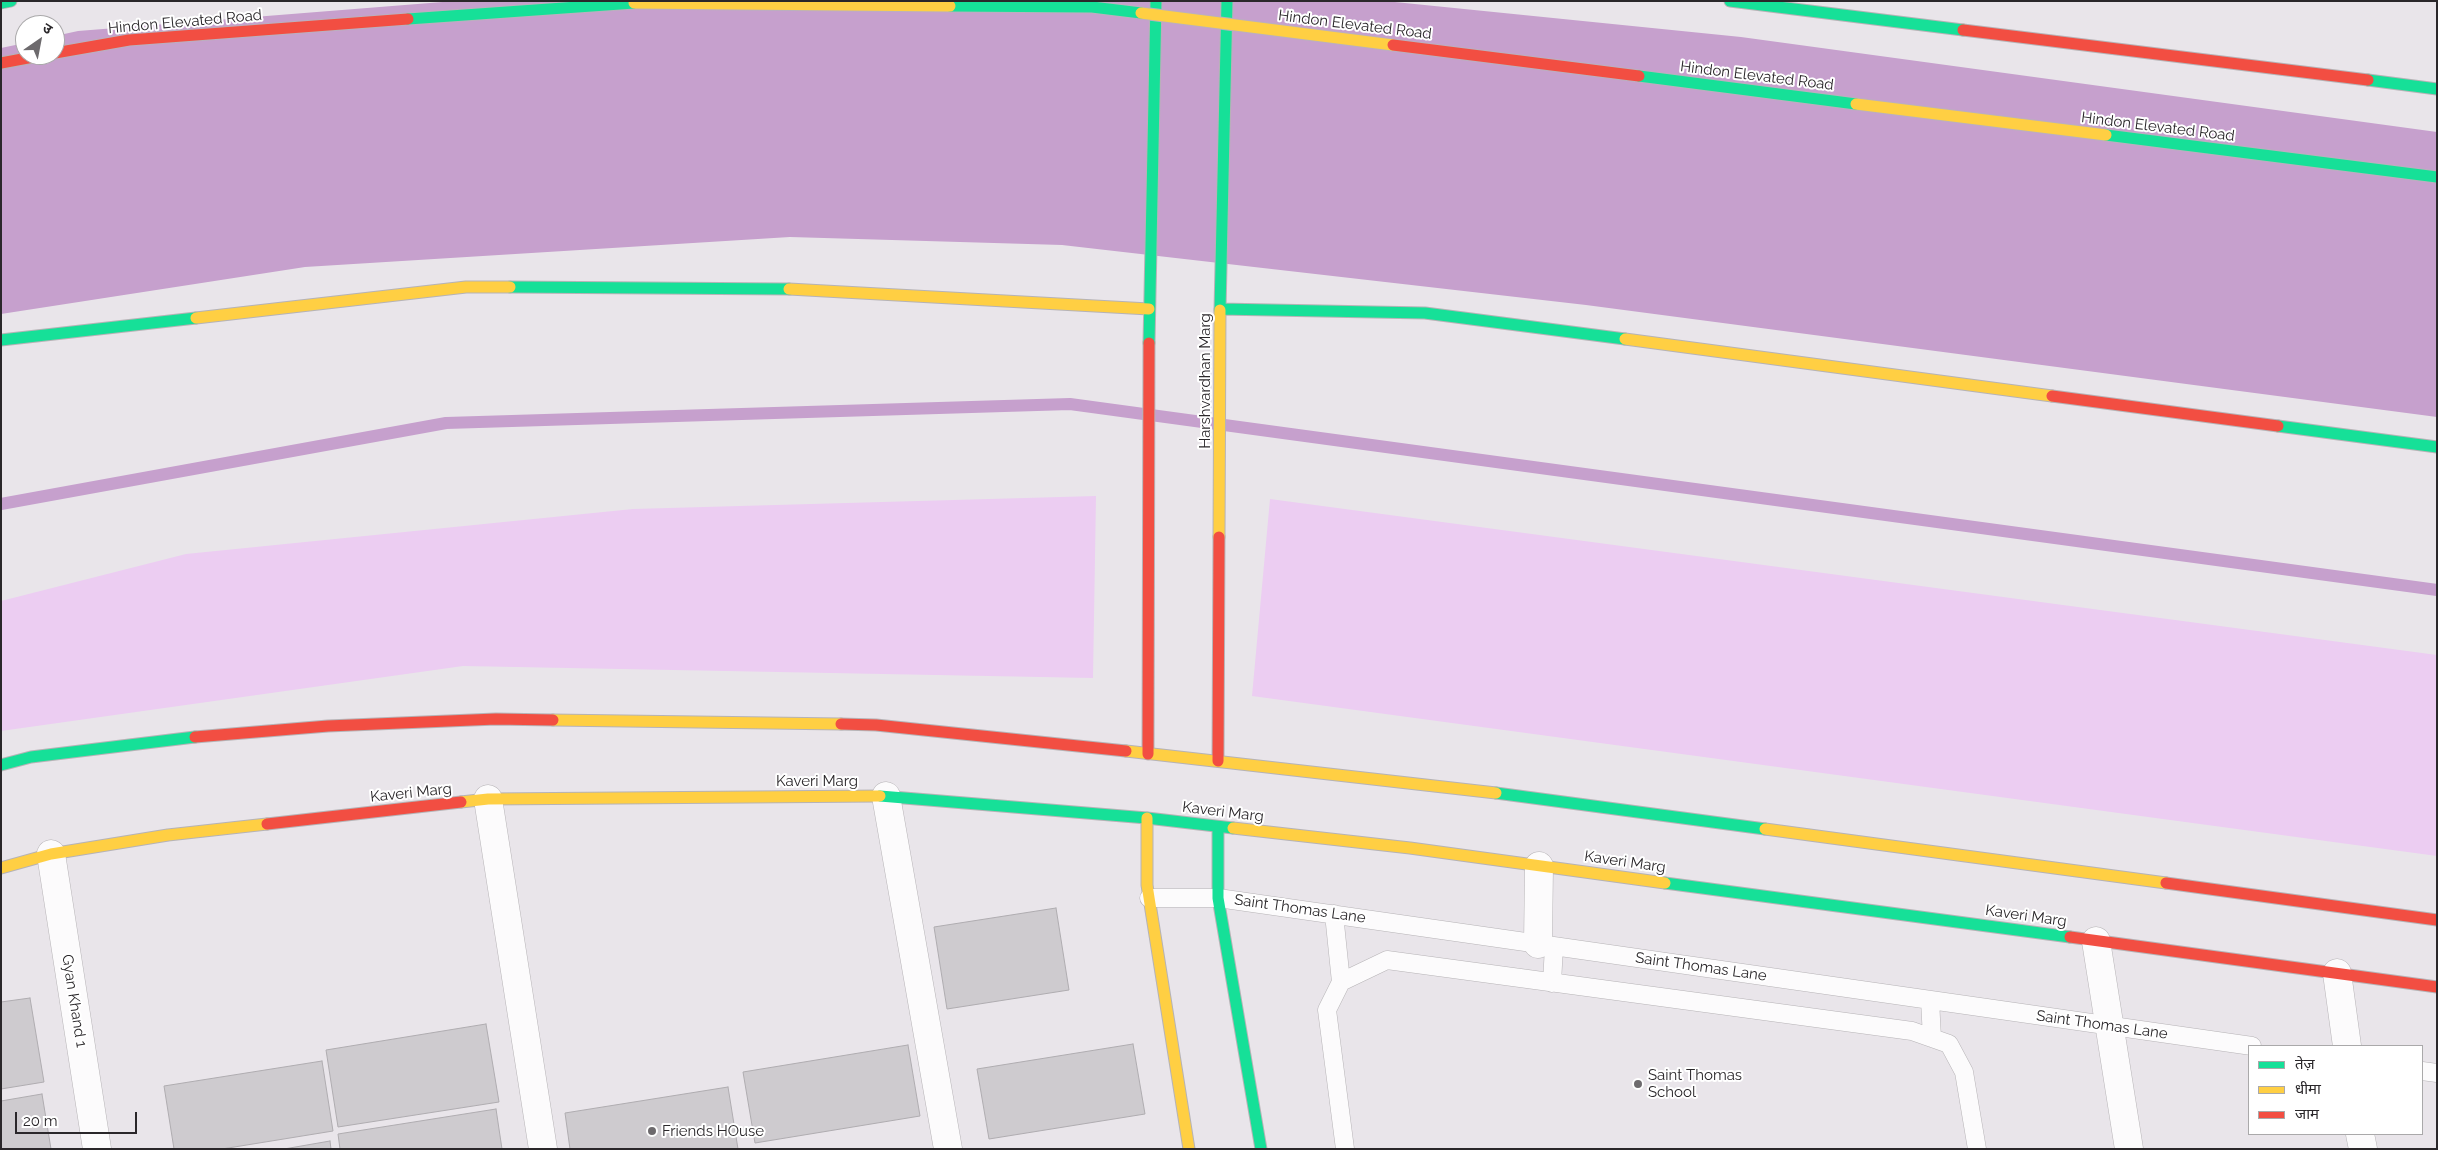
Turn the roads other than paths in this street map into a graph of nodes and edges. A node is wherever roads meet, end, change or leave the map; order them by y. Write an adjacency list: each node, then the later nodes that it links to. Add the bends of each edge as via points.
1 (11, 1): 5 (main road)
2 (1156, 1): 11 (main road)
3 (1227, 1): 12 (main road, Harshvardhan Marg)
4 (1730, 1): 9 (main road)
5 (1, 3)
6 (65, 51): 10 (main road, Hindon Elevated Road, bridge, via 129,40 632,3 1092,7)
7 (15, 60): 8 (main road)
8 (1, 62)
9 (2437, 89)
10 (2437, 177)
11 (1149, 309): 13 (main road, via 789,289 466,287); 15 (main road)
12 (1220, 309): 14 (main road, via 1425,313); 16 (main road, Harshvardhan Marg)
13 (1, 340)
14 (2437, 447)
15 (1148, 754): 16 (main road); 17 (main road, via 876,725 496,719 328,726 171,739 31,757)
16 (1218, 761): 28 (main road, via 1426,783)
17 (1, 765)
18 (886, 796): 19 (main road, Kaveri Marg); 20 (main road, Kaveri Marg); 45 (street)
19 (488, 799): 22 (main road, Kaveri Marg, via 168,835); 44 (street)
20 (1148, 818): 21 (main road, Kaveri Marg); 25 (main road)
21 (1218, 827): 23 (main road, Kaveri Marg); 26 (main road)
22 (51, 854): 24 (main road, Kaveri Marg); 43 (street, Gyan Khand 1)
23 (1539, 866): 29 (main road, Kaveri Marg); 30 (street)
24 (1, 868)
25 (1149, 898): 26 (lane, Saint Thomas Lane); 46 (main road)
26 (1218, 898): 27 (lane, Saint Thomas Lane); 47 (main road)
27 (1334, 914): 30 (lane, Saint Thomas Lane); 32 (lane)
28 (2437, 920)
29 (2096, 941): 31 (main road, Kaveri Marg); 36 (street)
30 (1546, 945): 33 (lane); 35 (lane, Saint Thomas Lane)
31 (2337, 973): 34 (main road, Kaveri Marg); 39 (street)
32 (1341, 982): 33 (lane, via 1387,960); 48 (lane, via 1327,1010)
33 (1552, 983): 37 (lane, via 1912,1031)
34 (2437, 987)
35 (1930, 1000): 36 (lane, Saint Thomas Lane); 37 (lane)
36 (2110, 1026): 38 (lane, Saint Thomas Lane); 50 (street)
37 (1932, 1038): 49 (lane, via 1950,1044 1964,1072)
38 (2248, 1045)
39 (2347, 1045)
40 (2423, 1071): 41 (lane)
41 (2437, 1073)
42 (2360, 1135): 51 (street)
43 (97, 1149)
44 (543, 1149)
45 (948, 1149)
46 (1189, 1149)
47 (1261, 1149)
48 (1345, 1149)
49 (1977, 1149)
50 (2129, 1149)
51 (2363, 1149)

